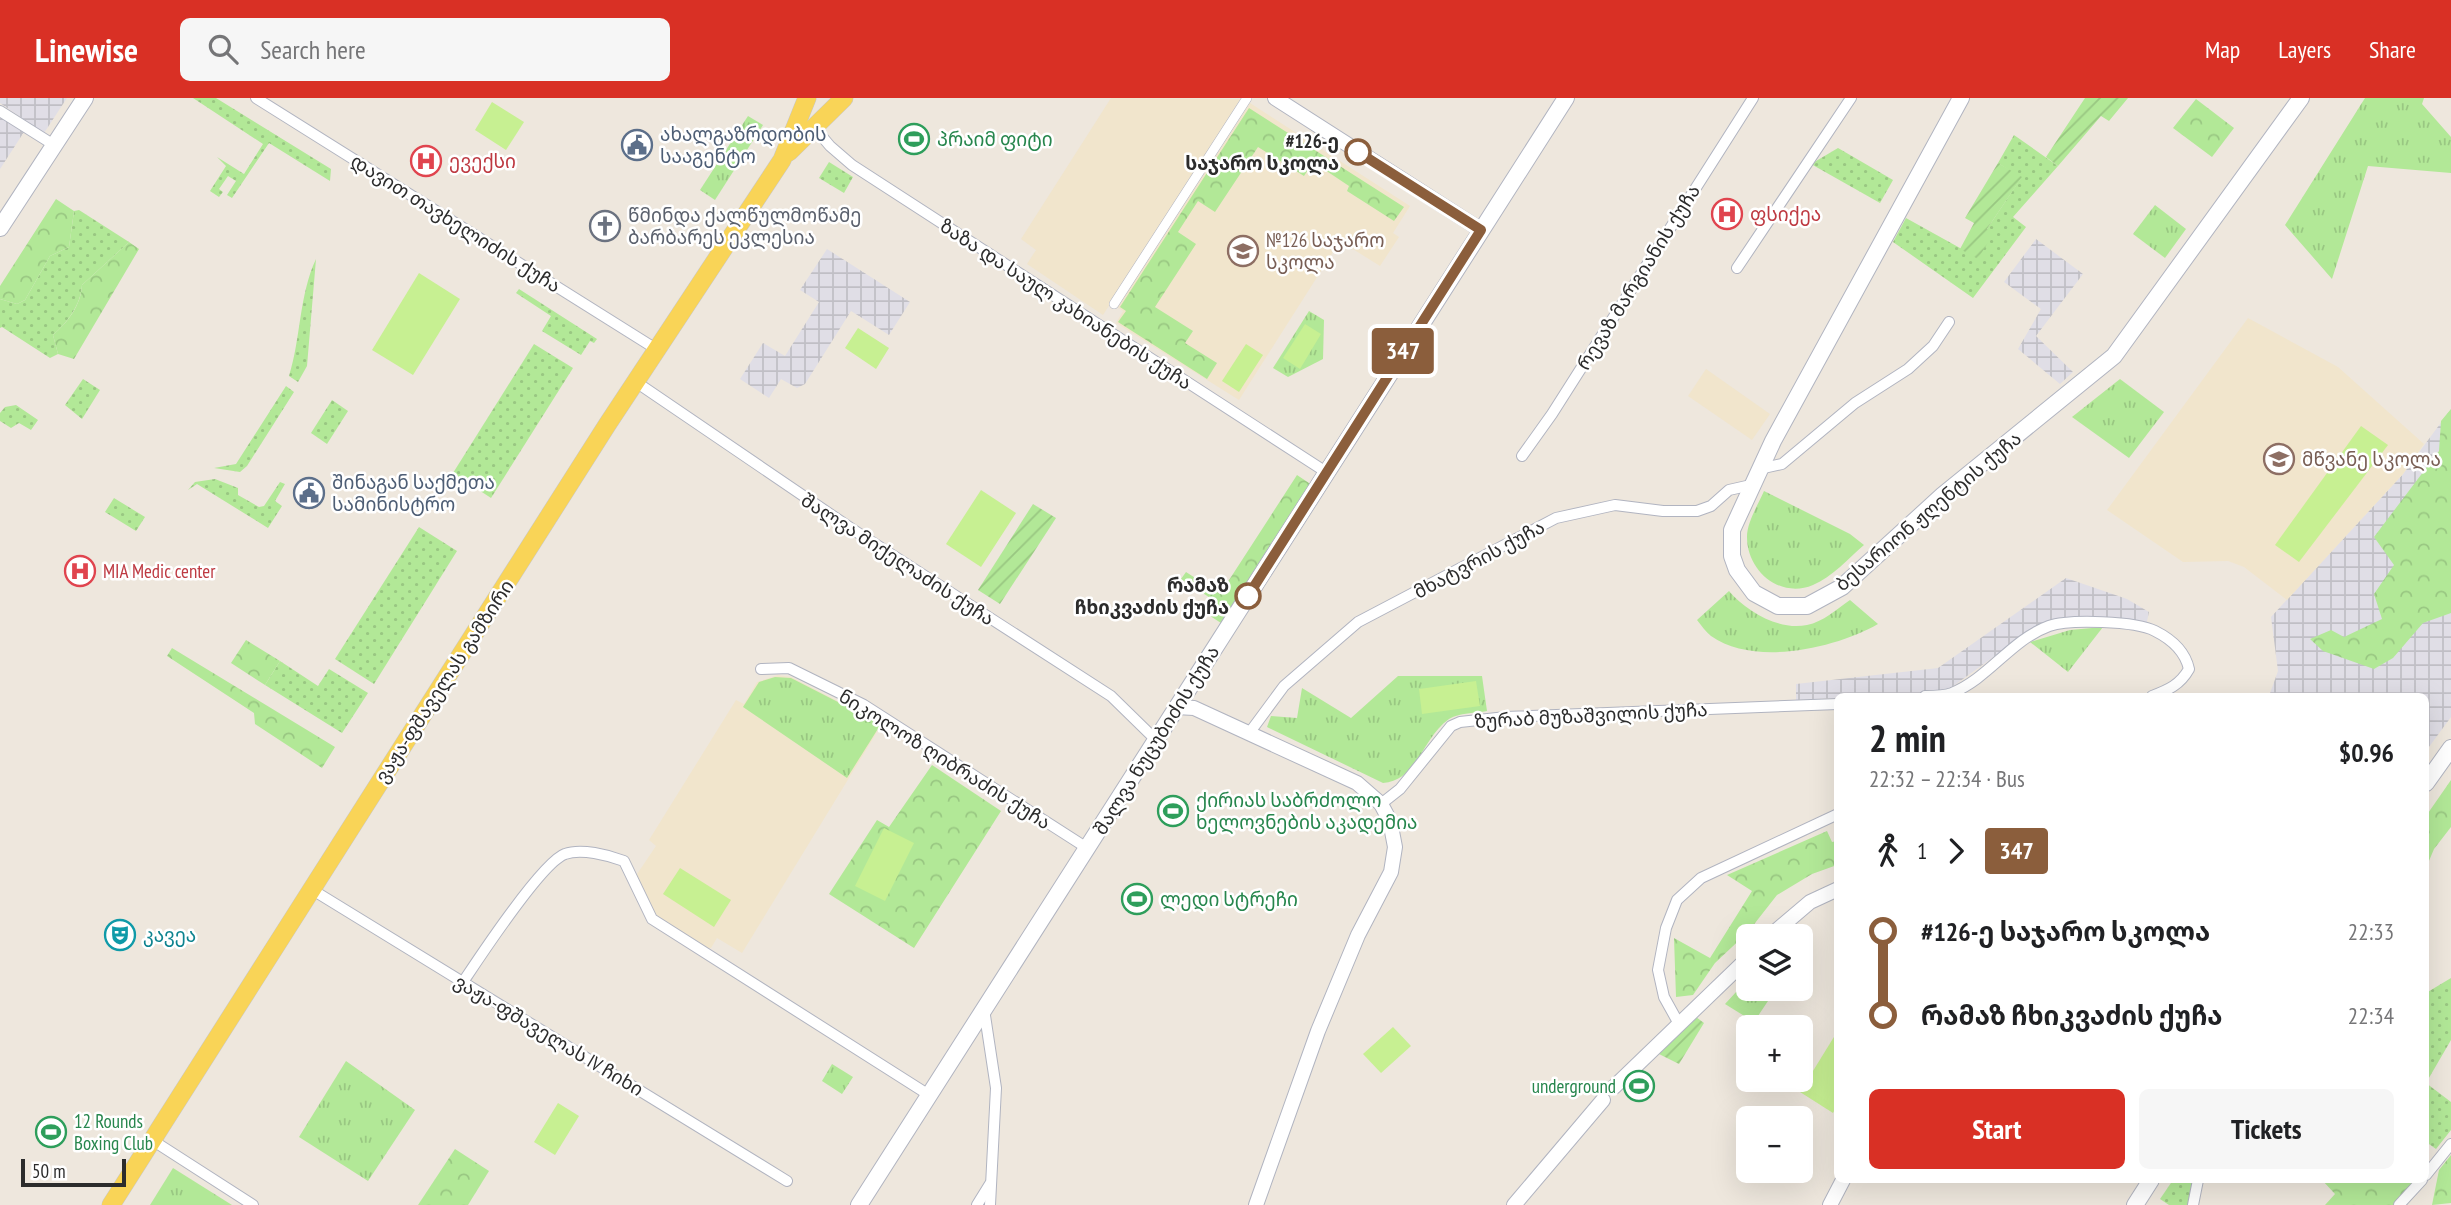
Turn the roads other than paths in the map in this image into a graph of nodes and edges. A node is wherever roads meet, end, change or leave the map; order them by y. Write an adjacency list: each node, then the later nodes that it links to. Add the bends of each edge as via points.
1 (85, 98): 14 (main road)
2 (256, 98): 21 (street, დავით თავხელიძის ქუჩა)
3 (807, 98): 15 (main road, ვაჟა-ფშაველას გამზირი)
4 (844, 98): 13 (main road, ვაჟა-ფშაველას გამზირი)
5 (1247, 98): 19 (street)
6 (1275, 98): 17 (street)
7 (1566, 98): 17 (main road, შალვა ნუცუბიძის ქუჩა)
8 (1753, 98): 23 (street, რევაზ მარგიანის ქუჩა)
9 (1851, 98): 18 (street)
10 (1961, 98): 24 (main road, ბესარიონ ჟღენტის ქუჩა)
11 (2301, 98): 26 (main road, ბესარიონ ჟღენტის ქუჩა, via 2114,356 1943,495 1842,587 1821,601 1793,608 1778,606 1754,593 1732,556 1732,530)
12 (0, 111): 14 (street)
13 (814, 127): 15 (main road, ვაჟა-ფშაველას გამზირი); 25 (street, ზაზა და საულ კახიანების ქუჩა, via 858,169)
14 (54, 145): 16 (main road)
15 (782, 160): 21 (main road, ვაჟა-ფშაველას გამზირი)
16 (0, 228)
17 (1481, 230): 25 (main road, შალვა ნუცუბიძის ქუჩა)
18 (1737, 268)
19 (1114, 304)
20 (1949, 321): 24 (street, via 1933,346 1912,366 1855,403 1782,464)
21 (656, 349): 22 (main road, ვაჟა-ფშაველას გამზირი)
22 (636, 382): 33 (street, შალვა მიქელაძის ქუჩა, via 861,535 1111,696); 39 (main road, ვაჟა-ფშაველას გამზირი)
23 (1522, 456)
24 (1759, 469): 26 (main road, ბესარიონ ჟღენტის ქუჩა)
25 (1326, 472): 31 (main road, შალვა ნუცუბიძის ქუჩა)
26 (1751, 485): 32 (street, მხატვრის ქუჩა, via 1729,490 1712,506 1679,512 1615,505 1556,518 1358,622 1284,686)
27 (761, 669): 38 (street, ნიკოლოზ ღიბრაძის ქუჩა, via 789,668 864,705)
28 (1952, 693): 29 (street, via 2023,639 2050,625 2071,622 2154,629 2185,654 2189,669 2184,679)
29 (2160, 693)
30 (1834, 704): 36 (street, ზურაბ მუზაშვილის ქუჩა, via 1460,722 1451,726 1400,789)
31 (1176, 707): 32 (street, via 1194,708); 33 (main road, შალვა ნუცუბიძის ქუჩა)
32 (1250, 732): 36 (street, via 1357,783)
33 (1156, 740): 38 (main road, შალვა ნუცუბიძის ქუჩა)
34 (2451, 748): 35 (main road)
35 (2429, 779)
36 (1381, 804): 63 (street, via 1395,847 1391,872 1358,935 1318,1031)
37 (1834, 816): 45 (street, via 1701,878 1677,900 1665,928 1658,970 1664,997)
38 (1087, 848): 44 (main road, შალვა ნუცუბიძის ქუჩა)
39 (311, 889): 43 (street, ვაჟა-ფშაველას IV ჩიხი); 49 (main road, ვაჟა-ფშაველას გამზირი)
40 (1834, 891): 41 (street, via 1810,902)
41 (1784, 924)
42 (1736, 969): 45 (street)
43 (463, 982): 47 (street, via 541,876 563,854 577,852 624,862 652,919); 52 (street, ვაჟა-ფშაველას IV ჩიხი)
44 (984, 1009): 47 (main road, შალვა ნუცუბიძის ქუჩა); 53 (street, via 996,1088)
45 (1679, 1024): 46 (street)
46 (1614, 1087)
47 (929, 1095): 60 (main road, შალვა ნუცუბიძის ქუჩა)
48 (1603, 1100): 64 (street)
49 (152, 1140): 58 (main road, ვაჟა-ფშაველას გამზირი); 59 (street)
50 (2451, 1144): 51 (street)
51 (2429, 1171)
52 (788, 1181)
53 (992, 1181): 61 (street); 62 (street)
54 (1841, 1183): 65 (street)
55 (2149, 1183): 66 (main road)
56 (2197, 1183): 67 (street)
57 (2419, 1183): 68 (street)
58 (111, 1205)
59 (253, 1205)
60 (859, 1205)
61 (977, 1205)
62 (990, 1205)
63 (1256, 1205)
64 (1514, 1205)
65 (1830, 1205)
66 (2135, 1205)
67 (2193, 1205)
68 (2399, 1205)

